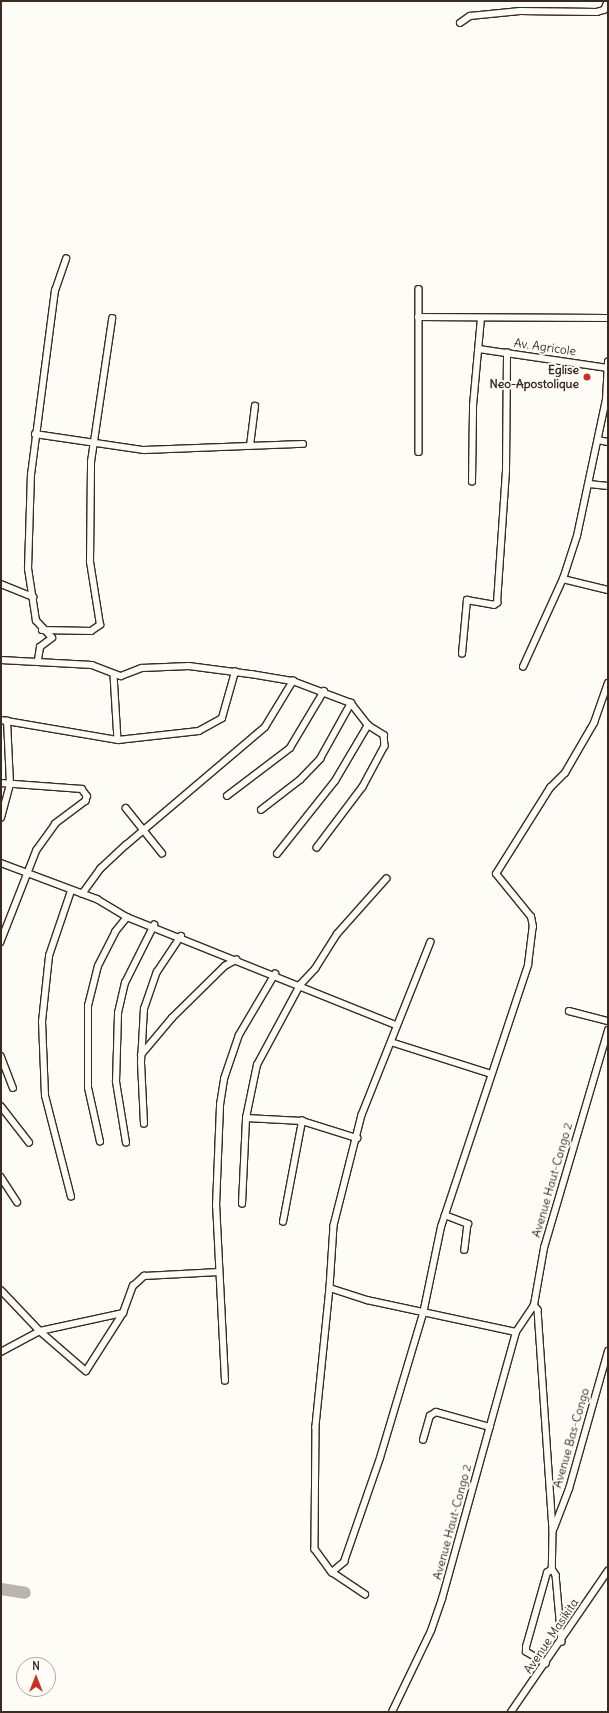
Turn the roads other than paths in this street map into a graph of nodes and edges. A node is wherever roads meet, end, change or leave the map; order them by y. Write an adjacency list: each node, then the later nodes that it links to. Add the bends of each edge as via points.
1 (608, 1): 2 (street, via 604,10 597,12 520,11 470,16)
2 (460, 23)
3 (66, 259): 13 (street, via 55,291)
4 (419, 288): 5 (street)
5 (418, 317): 6 (street); 19 (street)
6 (481, 318): 7 (street); 9 (street)
7 (608, 318)
8 (112, 319): 16 (street)
9 (479, 349): 10 (street, Av. Agricole); 20 (street, via 473,406)
10 (507, 353): 11 (street, Av. Agricole); 28 (street, via 506,471 496,602 494,606 467,600)
11 (608, 366): 14 (street)
12 (255, 406): 18 (street)
13 (35, 434): 16 (street); 26 (street, via 27,558)
14 (598, 440): 15 (street); 21 (street)
15 (608, 442)
16 (93, 444): 18 (street, via 144,450); 27 (street, via 90,562 100,626 91,631)
17 (303, 444): 18 (street)
18 (250, 446)
19 (419, 452)
20 (472, 482)
21 (589, 484): 22 (street); 23 (street)
22 (608, 486)
23 (563, 579): 25 (street); 31 (street)
24 (1, 584): 26 (street)
25 (608, 590)
26 (34, 597): 27 (street, via 36,621)
27 (42, 630): 30 (street, via 51,640 40,647)
28 (462, 654)
29 (1, 660): 30 (street)
30 (38, 660): 33 (street, via 92,665)
31 (523, 667)
32 (236, 672): 33 (street, via 189,666 142,668 129,675); 34 (street); 40 (street, via 228,705 215,726 184,734)
33 (114, 675): 40 (street)
34 (293, 681): 36 (street); 47 (street, via 265,727)
35 (608, 684): 71 (street, via 594,724 565,773 550,788 496,874 528,912 533,927 528,965)
36 (324, 691): 37 (street); 43 (street, via 290,748)
37 (351, 703): 39 (street); 45 (street, via 320,759 300,780)
38 (4, 721): 40 (street); 42 (street)
39 (368, 725): 48 (street, via 384,735 385,746 363,787); 50 (street, via 335,781)
40 (118, 740)
41 (1, 783): 42 (street)
42 (10, 784): 46 (street); 52 (street, via 82,789 87,796 86,801 47,834)
43 (227, 796)
44 (126, 808): 47 (street)
45 (261, 810)
46 (1, 818)
47 (144, 829): 49 (street); 55 (street, via 100,869)
48 (317, 848)
49 (162, 853)
50 (278, 854)
51 (1, 863): 52 (street)
52 (26, 873): 54 (street); 59 (street)
53 (386, 879): 63 (street, via 337,934 315,969)
54 (71, 891): 55 (street); 82 (street, via 50,956 42,1015 45,1096)
55 (82, 894): 56 (street, via 111,905)
56 (127, 917): 57 (street); 79 (street, via 115,932 98,966 88,1006 88,1088)
57 (154, 925): 58 (street); 80 (street, via 125,983 118,1013 116,1082)
58 (181, 936): 61 (street); 69 (street, via 150,986 144,1009)
59 (1, 942)
60 (431, 942): 66 (street)
61 (236, 960): 62 (street); 69 (street, via 225,966 172,1018)
62 (274, 974): 63 (street); 88 (street, via 239,1035 224,1079 217,1158)
63 (300, 985): 66 (street); 74 (street, via 258,1066)
64 (569, 1012): 65 (street)
65 (608, 1021)
66 (396, 1025): 68 (street)
67 (608, 1030): 91 (street, Avenue Haut-Congo 2, via 544,1248)
68 (391, 1042): 71 (street); 77 (street, via 366,1104)
69 (141, 1055): 76 (street)
70 (1, 1056): 72 (street)
71 (489, 1073): 85 (street)
72 (13, 1088)
73 (1, 1106): 78 (street)
74 (246, 1118): 75 (street, via 274,1116); 84 (street)
75 (302, 1121): 77 (street); 86 (street)
76 (144, 1124)
77 (357, 1138): 89 (street, via 334,1226)
78 (29, 1142)
79 (100, 1142)
80 (126, 1143)
81 (1, 1177): 83 (street)
82 (71, 1197)
83 (17, 1202)
84 (242, 1204)
85 (445, 1215): 87 (street, via 468,1224); 92 (street)
86 (283, 1222)
87 (465, 1250)
88 (219, 1272): 93 (street, via 144,1276 133,1286); 98 (street)
89 (330, 1288): 92 (street, via 367,1300); 104 (street, via 316,1427 314,1542 320,1560)
90 (1, 1290): 94 (street)
91 (534, 1304): 95 (street, Avenue Haut-Congo 2); 101 (street, via 538,1310)
92 (423, 1310): 95 (street); 104 (street, via 361,1517 344,1562)
93 (123, 1313): 94 (street); 94 (street, via 86,1371)
94 (40, 1331): 97 (street)
95 (516, 1332): 99 (street, Avenue Haut-Congo 2)
96 (608, 1350): 101 (street, Avenue Bas-Congo, via 569,1489)
97 (1, 1352)
98 (225, 1381)
99 (490, 1427): 100 (street, via 436,1412 430,1416); 108 (street, Avenue Haut-Congo 2, via 436,1618)
100 (423, 1440)
101 (553, 1530): 102 (street)
102 (552, 1569): 106 (street, via 556,1575); 107 (street, via 547,1573 526,1647 526,1652)
103 (608, 1571): 106 (street, Avenue Masikita)
104 (332, 1572): 105 (street)
105 (365, 1594)
106 (562, 1642): 107 (street, Avenue Masikita)
107 (546, 1664): 109 (street, Avenue Masikita)
108 (392, 1712)
109 (512, 1712)

